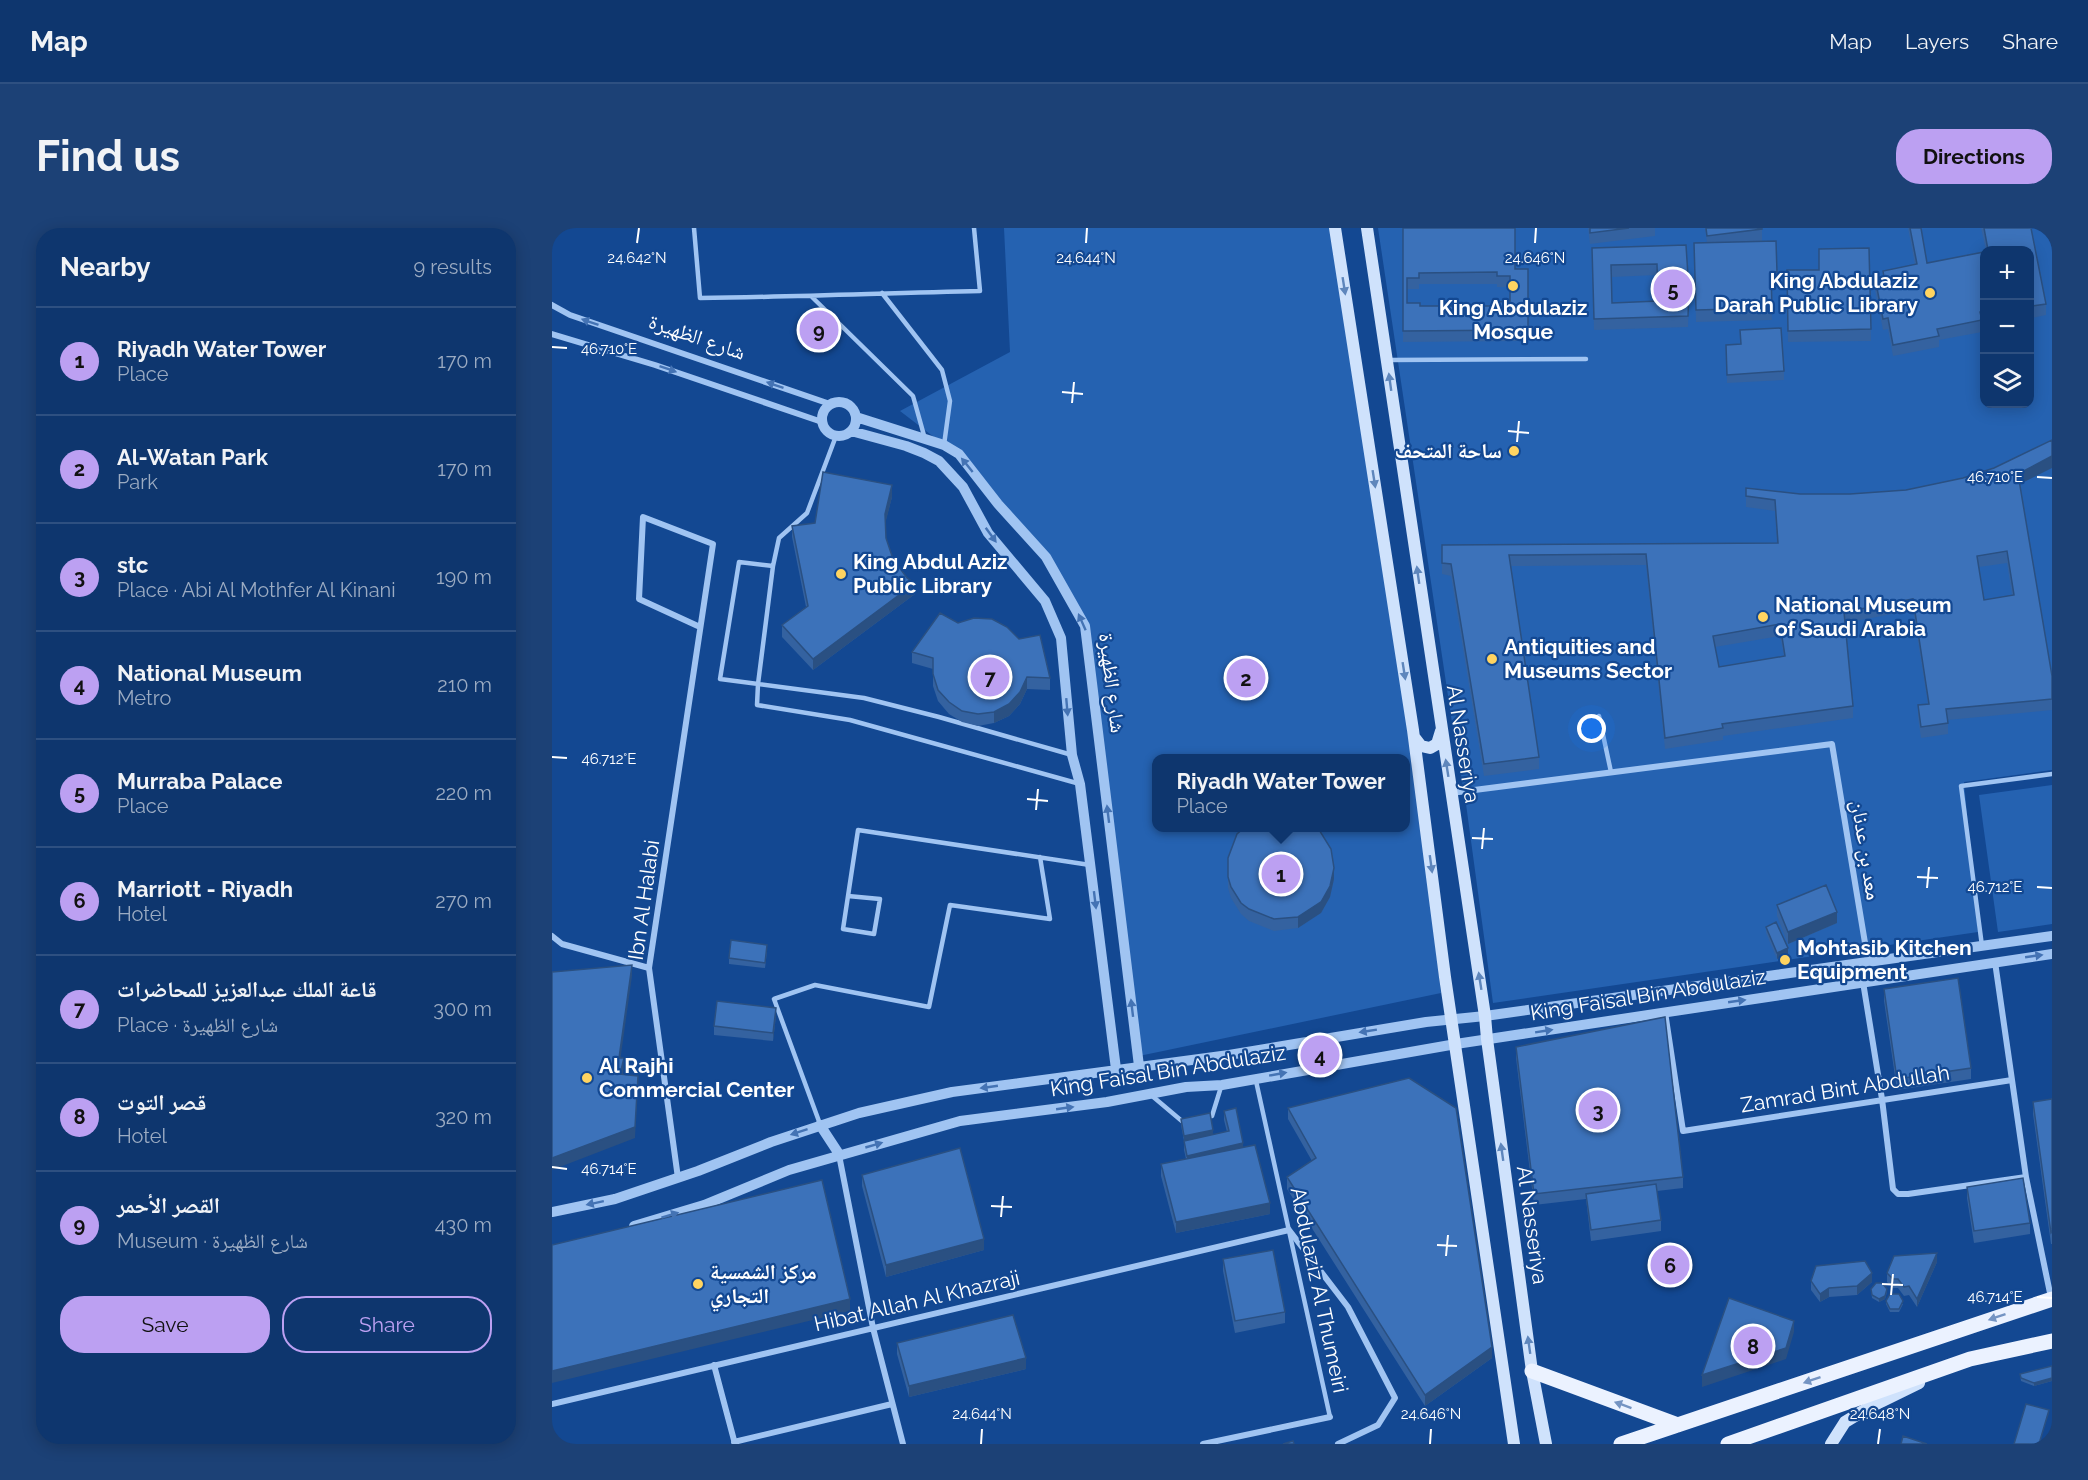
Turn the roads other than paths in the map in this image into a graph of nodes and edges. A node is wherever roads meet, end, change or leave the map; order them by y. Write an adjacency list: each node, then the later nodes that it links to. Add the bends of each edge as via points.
1 (694, 228): 6 (lane, via 700,298)
2 (974, 228): 5 (lane, via 980,291)
3 (1335, 228): 23 (main road, one-way to 23)
4 (1367, 228): 10 (main road, Al Nasseriya)
5 (882, 293): 6 (lane); 17 (lane, via 942,370 950,401)
6 (812, 297): 16 (lane, via 913,396)
7 (552, 305): 11 (street, شارع الظهيرة, one-way to 7, via 570,315)
8 (552, 334): 13 (street, شارع الظهيرة, one-way to 13)
9 (1586, 359): 10 (lane)
10 (1386, 360): 22 (main road, Al Nasseriya, one-way to 10)
11 (830, 404): 12 (street, شارع الظهيرة, via 845,402); 13 (street, via 822,412)
12 (856, 417): 14 (street); 16 (street, شارع الظهيرة)
13 (822, 422): 15 (street, شارع الظهيرة, via 828,433)
14 (851, 431): 15 (street); 24 (street, one-way to 24, via 906,446 939,461 963,487 988,533 1045,601 1061,638)
15 (836, 436): 18 (lane, via 807,513 779,538)
16 (925, 440): 17 (street, شارع الظهيرة)
17 (944, 445): 45 (street, شارع الظهيرة, one-way to 17, via 1085,626 1046,557 958,454)
18 (773, 566): 20 (lane); 20 (lane, via 739,562 720,679)
19 (700, 627): 19 (street, Ibn Al Halabi, via 639,599 643,517 713,544); 38 (street, Ibn Al Halabi)
20 (758, 684): 24 (lane, via 864,698); 27 (lane, via 757,705 850,720)
21 (1599, 716): 25 (lane)
22 (1440, 726): 23 (main road, via 1439,740 1430,748 1418,743); 28 (main road, Al Nasseriya, one-way to 22)
23 (1413, 730): 42 (main road, one-way to 42)
24 (1072, 755): 27 (street)
25 (1611, 772): 28 (street); 36 (street, معد بن عدنان, via 1832,744)
26 (2052, 774): 34 (lane, via 1961,786)
27 (1080, 784): 30 (street)
28 (1450, 793): 41 (main road, Al Nasseriya, one-way to 28)
29 (1040, 857): 30 (lane); 31 (lane, via 858,830); 54 (lane, via 1050,919 950,905 928,1007 815,985 774,999)
30 (1090, 864): 46 (street, one-way to 46)
31 (848, 896): 31 (lane, via 843,929 874,933 880,899)
32 (552, 936): 38 (street, via 562,944)
33 (2052, 936): 34 (street, King Faisal Bin Abdulaziz)
34 (1982, 946): 36 (street, King Faisal Bin Abdulaziz)
35 (2052, 954): 37 (street, King Faisal Bin Abdulaziz, one-way to 35)
36 (1868, 961): 41 (street, King Faisal Bin Abdulaziz)
37 (1995, 962): 39 (street, King Faisal Bin Abdulaziz); 48 (street)
38 (649, 968): 57 (street, Ibn Al Halabi)
39 (1863, 982): 40 (street, King Faisal Bin Abdulaziz, one-way to 39); 51 (street)
40 (1665, 1012): 43 (street, King Faisal Bin Abdulaziz, one-way to 40); 51 (street, Zamrad Bint Abdullah, via 1683,1131)
41 (1485, 1016): 42 (street, King Faisal Bin Abdulaziz); 43 (main road, Al Nasseriya)
42 (1453, 1020): 44 (main road); 45 (street, King Faisal Bin Abdulaziz, one-way to 45)
43 (1487, 1039): 44 (street, King Faisal Bin Abdulaziz); 66 (main road, Al Nasseriya, one-way to 43)
44 (1456, 1044): 47 (street, King Faisal Bin Abdulaziz, one-way to 44); 77 (main road)
45 (1139, 1066): 46 (street, King Faisal Bin Abdulaziz)
46 (1116, 1069): 54 (street, King Faisal Bin Abdulaziz, one-way to 54, via 952,1092)
47 (1255, 1078): 49 (street, King Faisal Bin Abdulaziz); 60 (lane, Abdulaziz Al Thumeiri)
48 (2012, 1080): 51 (street, Zamrad Bint Abdullah); 56 (street)
49 (1222, 1085): 50 (street, King Faisal Bin Abdulaziz, via 1186,1087); 52 (lane, via 1212,1116)
50 (1151, 1095): 53 (lane, via 1183,1122); 55 (street, King Faisal Bin Abdulaziz, one-way to 50, via 960,1122)
51 (1882, 1099): 56 (street, via 1893,1189 1898,1194)
52 (1202, 1118)
53 (1192, 1120)
54 (820, 1125): 55 (street); 57 (street, King Faisal Bin Abdulaziz, one-way to 57)
55 (839, 1154): 59 (street, King Faisal Bin Abdulaziz, one-way to 55, via 704,1205); 62 (street)
56 (2026, 1177): 61 (street)
57 (678, 1178): 58 (street, King Faisal Bin Abdulaziz, one-way to 58)
58 (552, 1212)
59 (628, 1228)
60 (1289, 1230): 62 (street, Hibat Allah Al Khazraji); 69 (lane, Abdulaziz Al Thumeiri); 76 (street, via 1348,1307 1395,1398 1378,1425)
61 (2052, 1299): 70 (main road, one-way to 70)
62 (873, 1328): 65 (street, Hibat Allah Al Khazraji); 68 (street)
63 (2052, 1341): 64 (main road)
64 (1970, 1359): 80 (main road); 81 (main road, via 1845,1422)
65 (714, 1365): 67 (street, Hibat Allah Al Khazraji); 73 (street)
66 (1533, 1371): 70 (main road, one-way to 66); 78 (main road, Al Nasseriya)
67 (552, 1404)
68 (892, 1404): 73 (street); 74 (street)
69 (1330, 1417): 72 (street, Abdulaziz Al Thumeiri)
70 (1678, 1425): 71 (main road)
71 (1637, 1441): 79 (main road)
72 (1218, 1442): 75 (street, Abdulaziz Al Thumeiri)
73 (734, 1443)
74 (903, 1444)
75 (1203, 1444)
76 (1338, 1444)
77 (1514, 1444)
78 (1546, 1444)
79 (1621, 1444)
80 (1728, 1444)
81 (1831, 1444)

